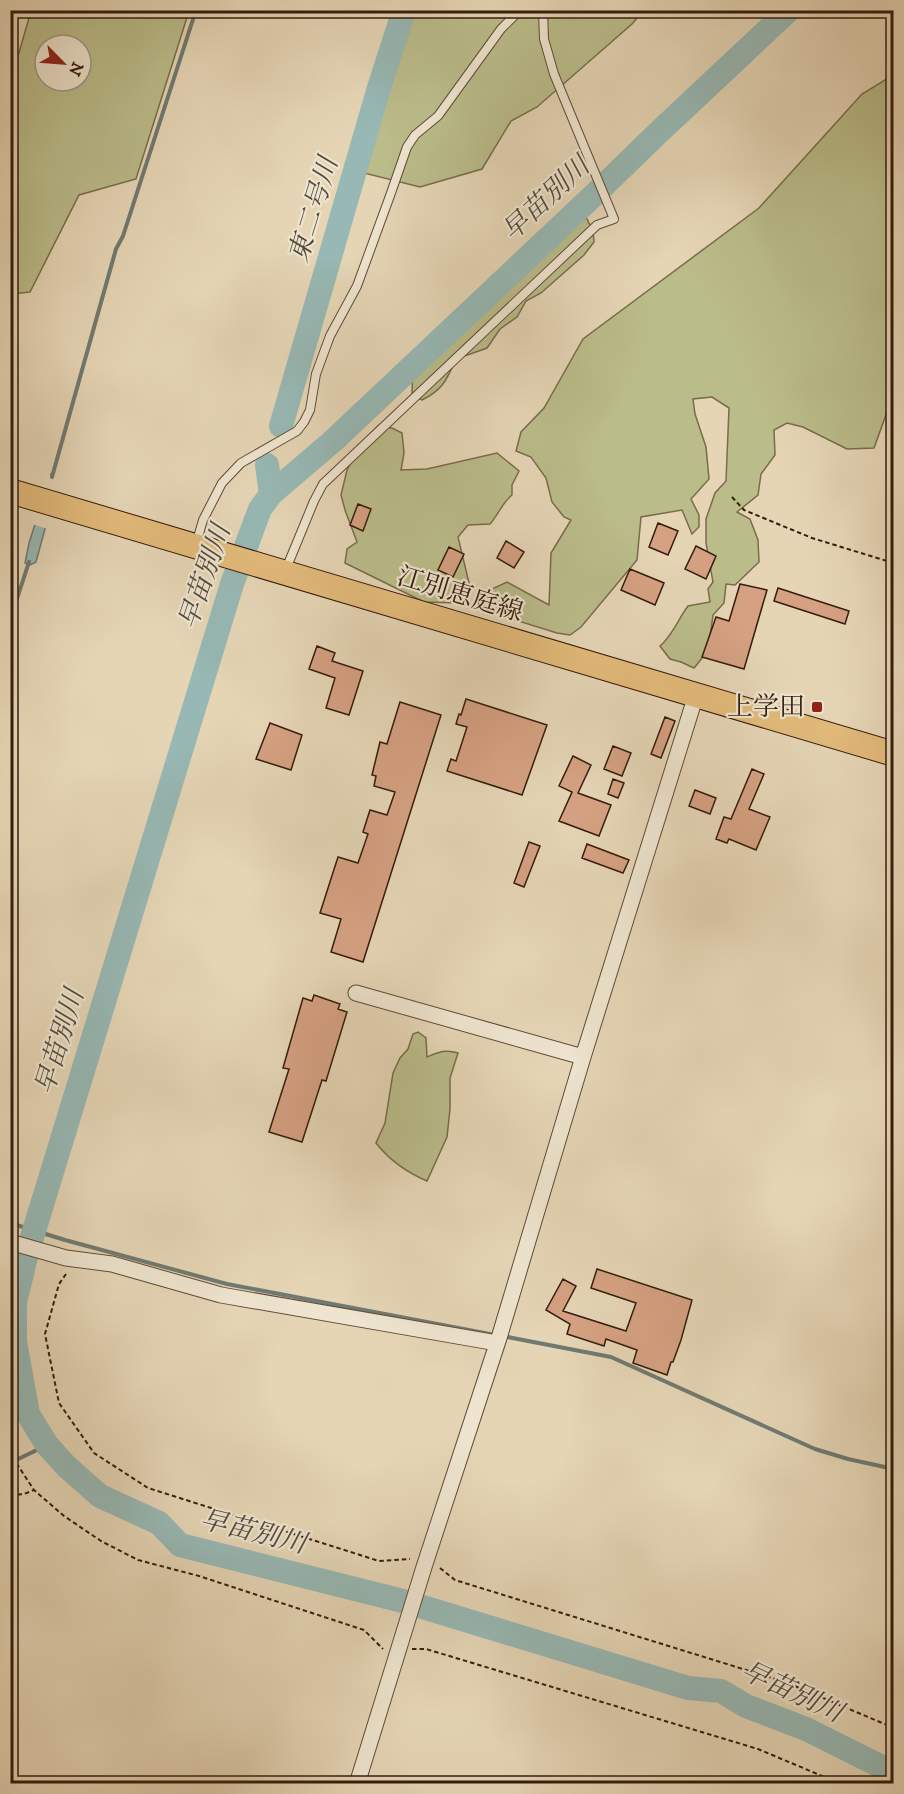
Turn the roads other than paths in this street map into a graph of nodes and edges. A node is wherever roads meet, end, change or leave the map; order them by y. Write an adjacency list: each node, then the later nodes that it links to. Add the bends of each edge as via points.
1 (520, 10): 4 (lane, via 501,29 438,116 407,147 357,286 330,336 304,422 297,431 241,463 222,483 203,520)
2 (543, 10): 5 (lane, via 544,39 554,74 614,219 597,225 323,484)
3 (10, 491): 4 (main road, 江別恵庭線)
4 (201, 548): 5 (main road, 江別恵庭線)
5 (279, 571): 6 (main road, 江別恵庭線)
6 (696, 695): 7 (main road, 江別恵庭線); 9 (street)
7 (894, 754)
8 (356, 993): 9 (street)
9 (583, 1057): 11 (street)
10 (10, 1242): 11 (street, via 72,1259 112,1264 221,1295)
11 (499, 1338): 12 (street)
12 (357, 1784)

